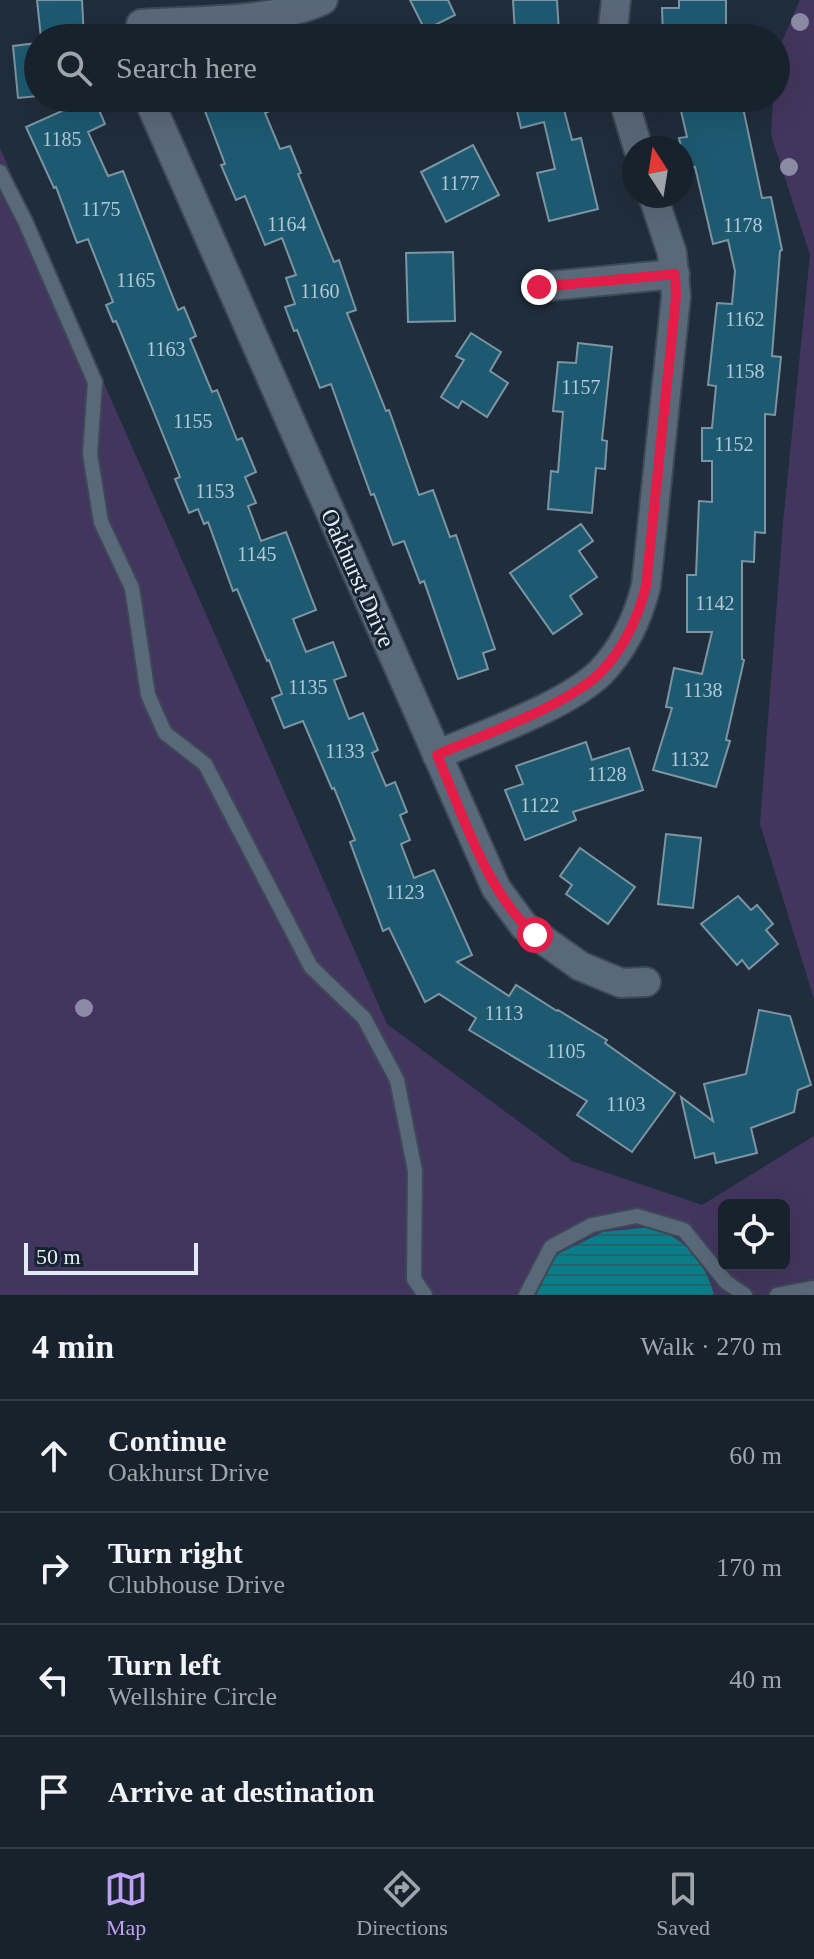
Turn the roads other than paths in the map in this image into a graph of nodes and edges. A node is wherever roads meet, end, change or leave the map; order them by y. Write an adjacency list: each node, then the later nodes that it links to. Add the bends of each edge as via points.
1 (323, 0): 3 (street, via 296,11 257,16)
2 (616, 0): 4 (street)
3 (142, 21)
4 (613, 24)
5 (154, 112): 12 (street, Oakhurst Drive)
6 (627, 112): 7 (street)
7 (634, 136)
8 (0, 172): 15 (lane, via 95,382 90,454 101,522 132,588 148,695 165,733 205,764 311,967 364,1018 397,1080 415,1171 414,1279)
9 (657, 208): 10 (street)
10 (675, 274): 11 (street); 12 (street, via 646,586 635,622 600,673 570,695)
11 (539, 287)
12 (437, 755): 13 (street, Oakhurst Drive, via 496,888 514,914 535,935 598,975 621,983)
13 (646, 982)
14 (814, 1288): 18 (lane)
15 (425, 1295)
16 (526, 1295): 17 (lane, via 551,1247 592,1225 637,1216 684,1230 726,1282)
17 (745, 1295)
18 (777, 1295)

